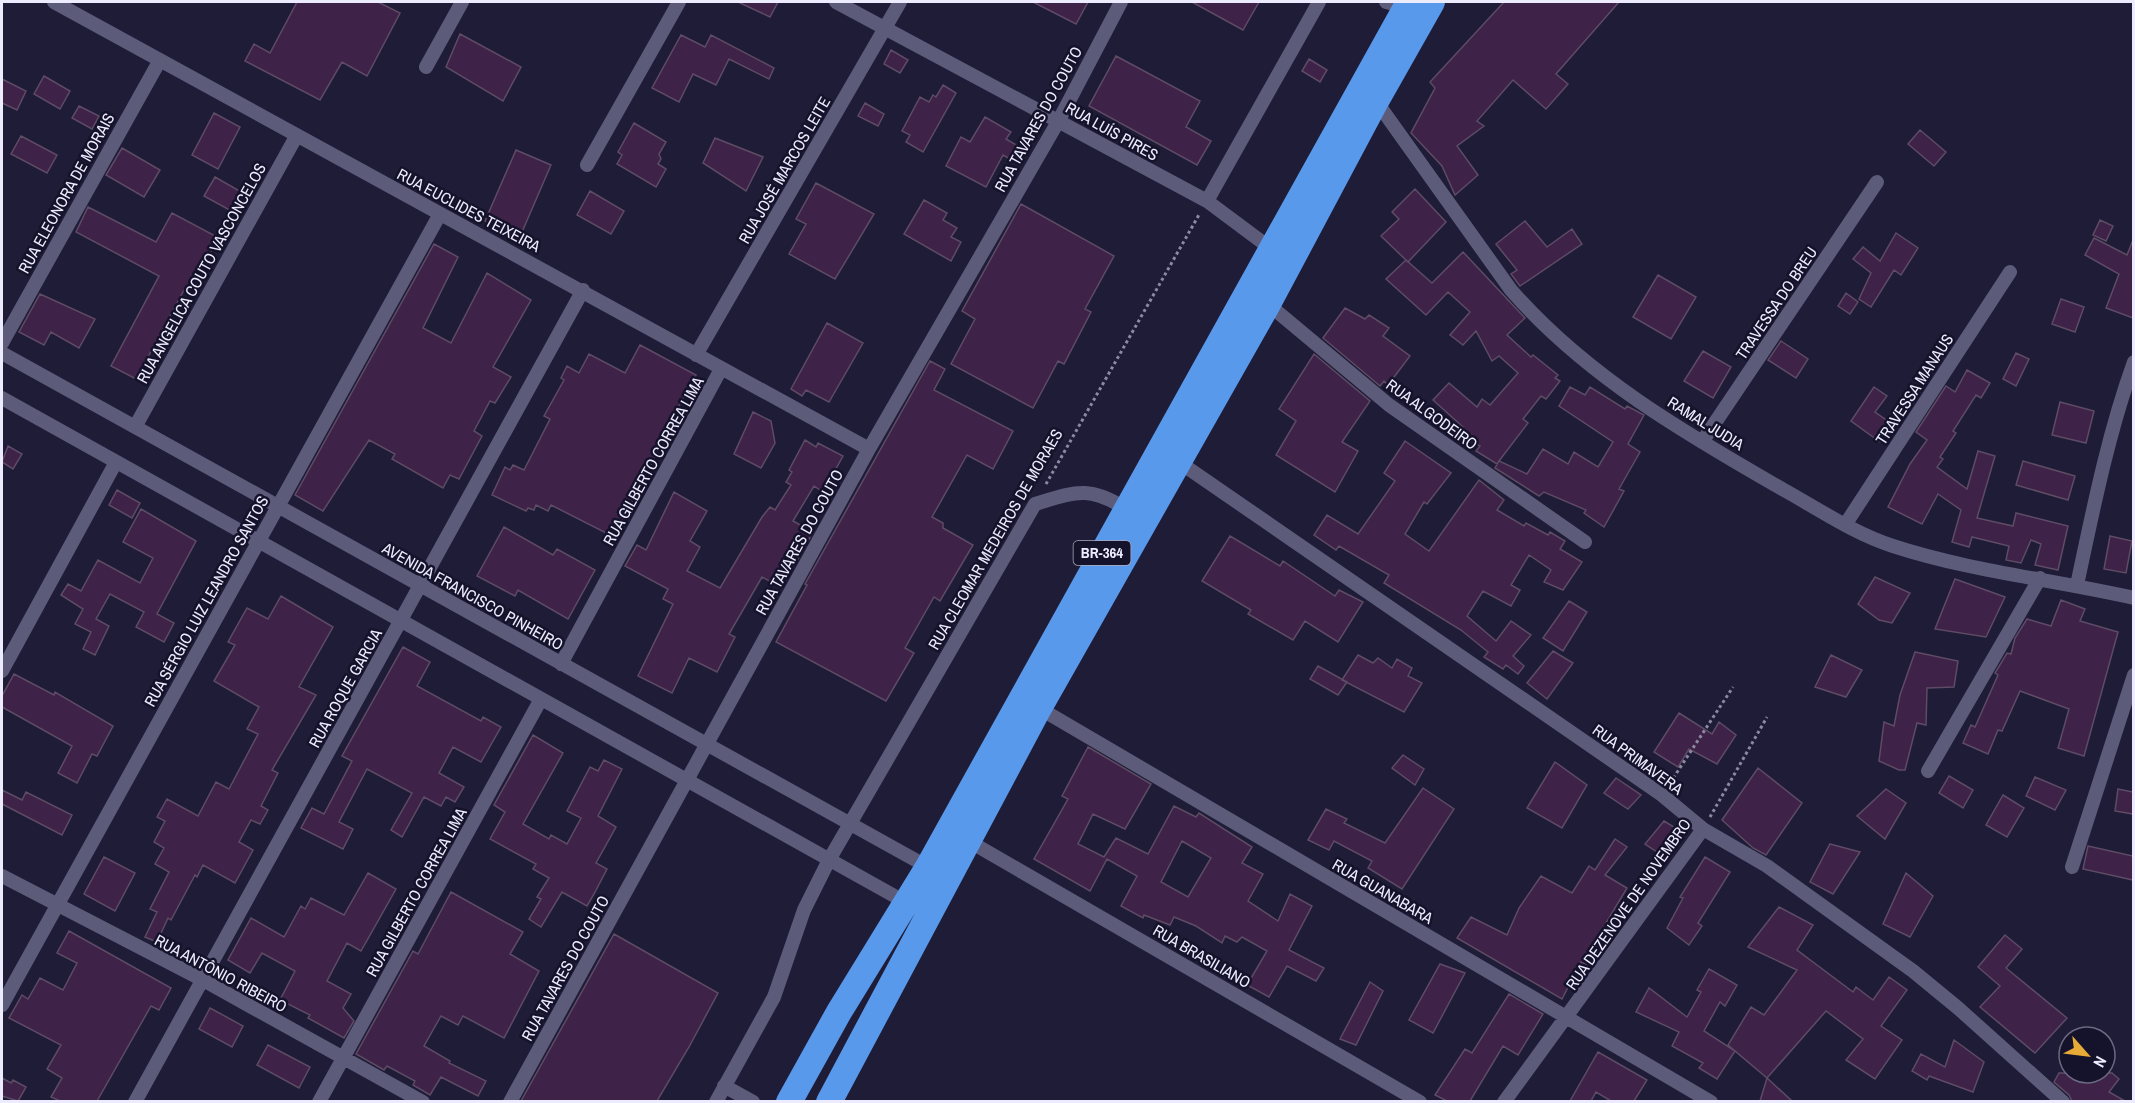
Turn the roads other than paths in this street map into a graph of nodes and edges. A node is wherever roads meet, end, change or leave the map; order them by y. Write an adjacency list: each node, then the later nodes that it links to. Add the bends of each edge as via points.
1 (54, 2): 11 (street, RUA EUCLIDES TEIXEIRA)
2 (462, 2): 12 (street)
3 (679, 2): 16 (street)
4 (836, 2): 10 (street, RUA LUÍS PIRES)
5 (900, 2): 10 (street, RUA JOSÉ MARCOS LEITE)
6 (1121, 2): 14 (street, RUA TAVARES DO COUTO)
7 (1319, 2): 18 (street)
8 (1432, 2): 13 (highway, BR-364)
9 (1400, 3): 20 (highway, BR-364)
10 (885, 29): 14 (street, RUA LUÍS PIRES); 26 (street, RUA JOSÉ MARCOS LEITE)
11 (160, 60): 15 (street, RUA EUCLIDES TEIXEIRA); 24 (street, RUA ELEONORA DE MORAIS)
12 (426, 67)
13 (1376, 101): 23 (highway, BR-364); 31 (street, RAMAL JUDIA, via 1511,290 1534,316 1578,358)
14 (1059, 120): 18 (street, RUA LUÍS PIRES); 32 (street, RUA TAVARES DO COUTO)
15 (297, 135): 19 (street, RUA EUCLIDES TEIXEIRA); 30 (street, RUA ANGELICA COUTO VASCONCELOS)
16 (586, 165)
17 (1877, 182): 31 (street, TRAVESSA DO BREU)
18 (1207, 201): 20 (street, RUA LUÍS PIRES)
19 (440, 214): 22 (street, RUA EUCLIDES TEIXEIRA); 35 (street, RUA SÉRGIO LUIZ LEANDRO SANTOS)
20 (1270, 248): 36 (highway, BR-364)
21 (2010, 272): 37 (street, TRAVESSA MANAUS)
22 (583, 290): 26 (street, RUA EUCLIDES TEIXEIRA); 41 (street, RUA ROQUE GARCIA)
23 (1268, 304): 34 (highway, BR-364); 39 (street, RUA ALGODEIRO, via 1389,405)
24 (2, 343)
25 (2, 353): 30 (street, AVENIDA FRANCISCO PINHEIRO)
26 (696, 355): 28 (street, RUA EUCLIDES TEIXEIRA)
27 (2133, 362): 42 (street, via 2098,488)
28 (722, 369): 32 (street, RUA EUCLIDES TEIXEIRA); 45 (street, RUA GILBERTO CORREA LIMA)
29 (2, 398): 33 (street)
30 (135, 427): 35 (street, AVENIDA FRANCISCO PINHEIRO)
31 (1702, 442): 37 (street, RAMAL JUDIA)
32 (869, 449): 50 (street, RUA TAVARES DO COUTO)
33 (116, 462): 38 (street); 46 (street)
34 (1179, 462): 49 (highway, BR-364); 54 (street, RUA PRIMAVERA, via 1662,795)
35 (277, 506): 38 (street, RUA SÉRGIO LUIZ LEANDRO SANTOS); 41 (street, AVENIDA FRANCISCO PINHEIRO)
36 (1126, 509): 53 (street, RUA CLEOMAR MEDEIROS DE MORAES, via 1091,492 1035,504); 57 (highway, BR-364)
37 (1845, 525): 40 (street, RAMAL JUDIA, via 1866,537 1925,555)
38 (258, 541): 44 (street); 61 (street, RUA SÉRGIO LUIZ LEANDRO SANTOS)
39 (1585, 542)
40 (2040, 578): 42 (street, RAMAL JUDIA); 51 (street)
41 (420, 585): 44 (street, RUA ROQUE GARCIA); 45 (street, AVENIDA FRANCISCO PINHEIRO)
42 (2077, 585): 43 (street, RAMAL JUDIA)
43 (2133, 598)
44 (400, 620): 48 (street); 62 (street, RUA ROQUE GARCIA)
45 (561, 664): 50 (street, AVENIDA FRANCISCO PINHEIRO)
46 (2, 671)
47 (2133, 675): 58 (street)
48 (541, 699): 52 (street); 67 (street, RUA GILBERTO CORREA LIMA)
49 (1039, 708): 55 (highway, BR-364); 65 (street, RUA GUANABARA)
50 (706, 744): 52 (street, RUA TAVARES DO COUTO); 53 (street, AVENIDA FRANCISCO PINHEIRO)
51 (1928, 771)
52 (686, 780): 56 (street); 72 (street, RUA TAVARES DO COUTO)
53 (849, 824): 56 (street, RUA CLEOMAR MEDEIROS DE MORAES); 57 (street, AVENIDA FRANCISCO PINHEIRO)
54 (1703, 829): 65 (street, RUA DEZENOVE DE NOVEMBRO); 80 (street, RUA PRIMAVERA, via 1767,866 1913,971)
55 (967, 840): 66 (highway, BR-364); 77 (street, RUA BRASILIANO)
56 (829, 860): 60 (street); 68 (street, RUA CLEOMAR MEDEIROS DE MORAES, via 804,910 774,997)
57 (928, 867): 60 (highway, BR-364)
58 (2072, 867)
59 (2, 876): 61 (street, RUA ANTÔNIO RIBEIRO)
60 (907, 903): 64 (highway, BR-364)
61 (57, 906): 62 (street, RUA ANTÔNIO RIBEIRO); 63 (street, RUA SÉRGIO LUIZ LEANDRO SANTOS)
62 (203, 980): 67 (street, RUA ANTÔNIO RIBEIRO); 69 (street, RUA ROQUE GARCIA)
63 (2, 1005)
64 (840, 1012): 66 (highway, via 862,1019); 75 (highway, BR-364)
65 (1567, 1018): 78 (street, RUA DEZENOVE DE NOVEMBRO); 79 (street, RUA GUANABARA)
66 (867, 1032): 76 (highway, BR-364)
67 (343, 1058): 70 (street, RUA GILBERTO CORREA LIMA); 71 (street, RUA ANTÔNIO RIBEIRO)
68 (724, 1086): 73 (street, RUA CLEOMAR MEDEIROS DE MORAES); 74 (street)
69 (135, 1101)
70 (319, 1101)
71 (423, 1101)
72 (510, 1101)
73 (716, 1101)
74 (753, 1101)
75 (789, 1101)
76 (829, 1101)
77 (1420, 1101)
78 (1504, 1101)
79 (1711, 1101)
80 (2063, 1101)

